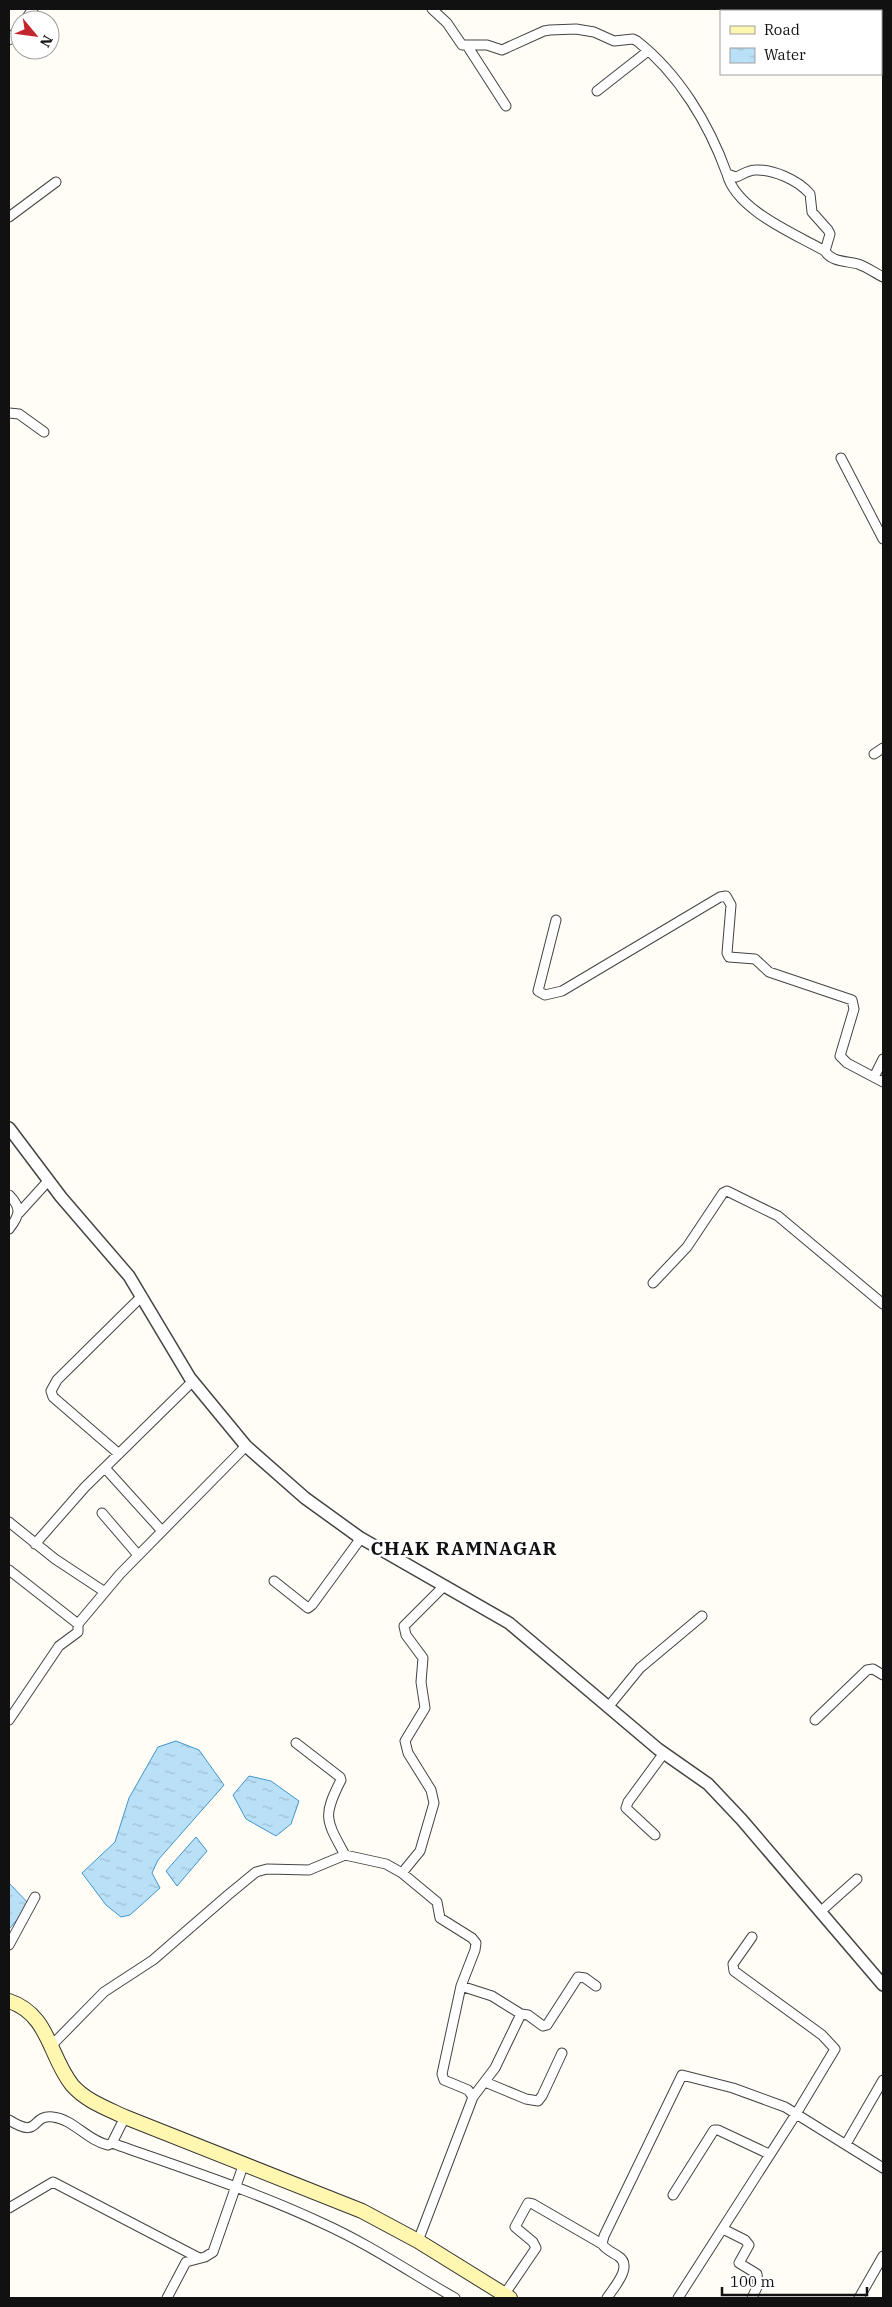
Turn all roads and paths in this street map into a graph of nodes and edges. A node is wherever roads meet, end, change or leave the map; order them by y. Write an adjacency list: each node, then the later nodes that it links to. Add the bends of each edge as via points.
1 (432, 9): 2 (street, via 459,42)
2 (468, 47): 3 (street, via 487,45 502,50 544,31 576,29 594,32 614,41 633,39); 5 (street)
3 (648, 51): 4 (street); 6 (street, via 695,106)
4 (597, 91)
5 (506, 106)
6 (727, 174): 9 (street, via 729,182 745,203); 9 (street, via 736,177 748,171 761,171 802,186 810,194 812,212 830,234)
7 (56, 182): 8 (street)
8 (9, 217)
9 (825, 251): 10 (street, via 832,258 858,264)
10 (883, 277)
11 (9, 413): 12 (street, via 19,414)
12 (44, 432)
13 (841, 458): 14 (street)
14 (883, 538)
15 (883, 748): 16 (street)
16 (874, 754)
17 (556, 920): 19 (street, via 538,991 545,995 562,991 726,896 731,905 729,957 755,959 769,972 852,1000 854,1009 840,1056)
18 (883, 1059): 19 (street)
19 (874, 1077): 20 (street)
20 (883, 1082)
21 (9, 1128): 22 (street)
22 (49, 1180): 24 (street); 27 (street)
23 (9, 1196): 24 (street, via 19,1206)
24 (19, 1213): 25 (street)
25 (9, 1229)
26 (653, 1283): 28 (street, via 687,1247 727,1191 778,1216)
27 (142, 1296): 29 (street); 31 (street, via 57,1380 51,1391 53,1397)
28 (883, 1304)
29 (193, 1381): 30 (street); 31 (street)
30 (246, 1446): 35 (street); 36 (street, via 305,1498)
31 (119, 1454): 32 (street)
32 (105, 1468): 35 (street); 37 (street)
33 (102, 1513): 38 (street)
34 (9, 1522): 37 (street)
35 (162, 1531): 38 (street)
36 (361, 1538): 40 (street, via 308,1608); 41 (street)
37 (35, 1544): 42 (street)
38 (138, 1555): 42 (street)
39 (9, 1570): 44 (street)
40 (274, 1581)
41 (444, 1586): 46 (street, via 509,1623); 53 (street, via 404,1626 406,1635 423,1658 421,1682 425,1704 407,1737 406,1746 431,1790 434,1803 420,1851)
42 (105, 1592): 44 (street)
43 (702, 1616): 46 (street, via 640,1668)
44 (78, 1624): 47 (street, via 78,1632 59,1646)
45 (883, 1675): 48 (street, via 873,1669 866,1670)
46 (609, 1706): 50 (street)
47 (9, 1720)
48 (815, 1720)
49 (296, 1743): 52 (street, via 340,1777 327,1816)
50 (664, 1754): 51 (street, via 626,1808); 56 (street, via 717,1792)
51 (655, 1835)
52 (345, 1856): 53 (street, via 378,1861); 64 (street, via 309,1870 267,1869 256,1872 153,1960 104,1992)
53 (402, 1873): 60 (street, via 439,1904 440,1918 474,1940 476,1950)
54 (857, 1879): 56 (street)
55 (35, 1897): 58 (street)
56 (820, 1912): 59 (street)
57 (752, 1937): 69 (street, via 733,1964 734,1971 822,2035 835,2049)
58 (9, 1945)
59 (882, 1980)
60 (461, 1986): 63 (street, via 492,1996); 68 (street, via 442,2074 444,2080 468,2090)
61 (596, 1986): 63 (street, via 578,1976 547,2025)
62 (9, 2001): 64 (main road, via 37,2019)
63 (521, 2014): 67 (street)
64 (52, 2045): 71 (main road, via 71,2083)
65 (562, 2053): 67 (street, via 538,2101 526,2100)
66 (883, 2080): 72 (street)
67 (485, 2082): 68 (street)
68 (472, 2097): 79 (street)
69 (796, 2114): 72 (street); 73 (street); 80 (street, via 732,2088 682,2076)
70 (9, 2120): 71 (street, via 27,2129 44,2118 54,2117 104,2144)
71 (118, 2131): 75 (main road); 75 (street)
72 (846, 2144): 74 (street)
73 (769, 2154): 76 (street, via 714,2130); 78 (street)
74 (883, 2168)
75 (239, 2178): 79 (main road, via 362,2211); 82 (street, via 216,2247 210,2255); 85 (street, via 365,2245)
76 (673, 2195)
77 (9, 2208): 82 (street, via 53,2182)
78 (723, 2229): 87 (street); 88 (street, via 750,2245 740,2263 757,2274 758,2285)
79 (418, 2241): 83 (main road)
80 (602, 2244): 83 (street, via 528,2203 515,2227 536,2248); 86 (street, via 621,2258 625,2266)
81 (883, 2256): 89 (street)
82 (199, 2258): 84 (street, via 186,2262)
83 (507, 2296)
84 (166, 2298)
85 (455, 2298)
86 (607, 2298)
87 (678, 2298)
88 (752, 2298)
89 (859, 2298)

